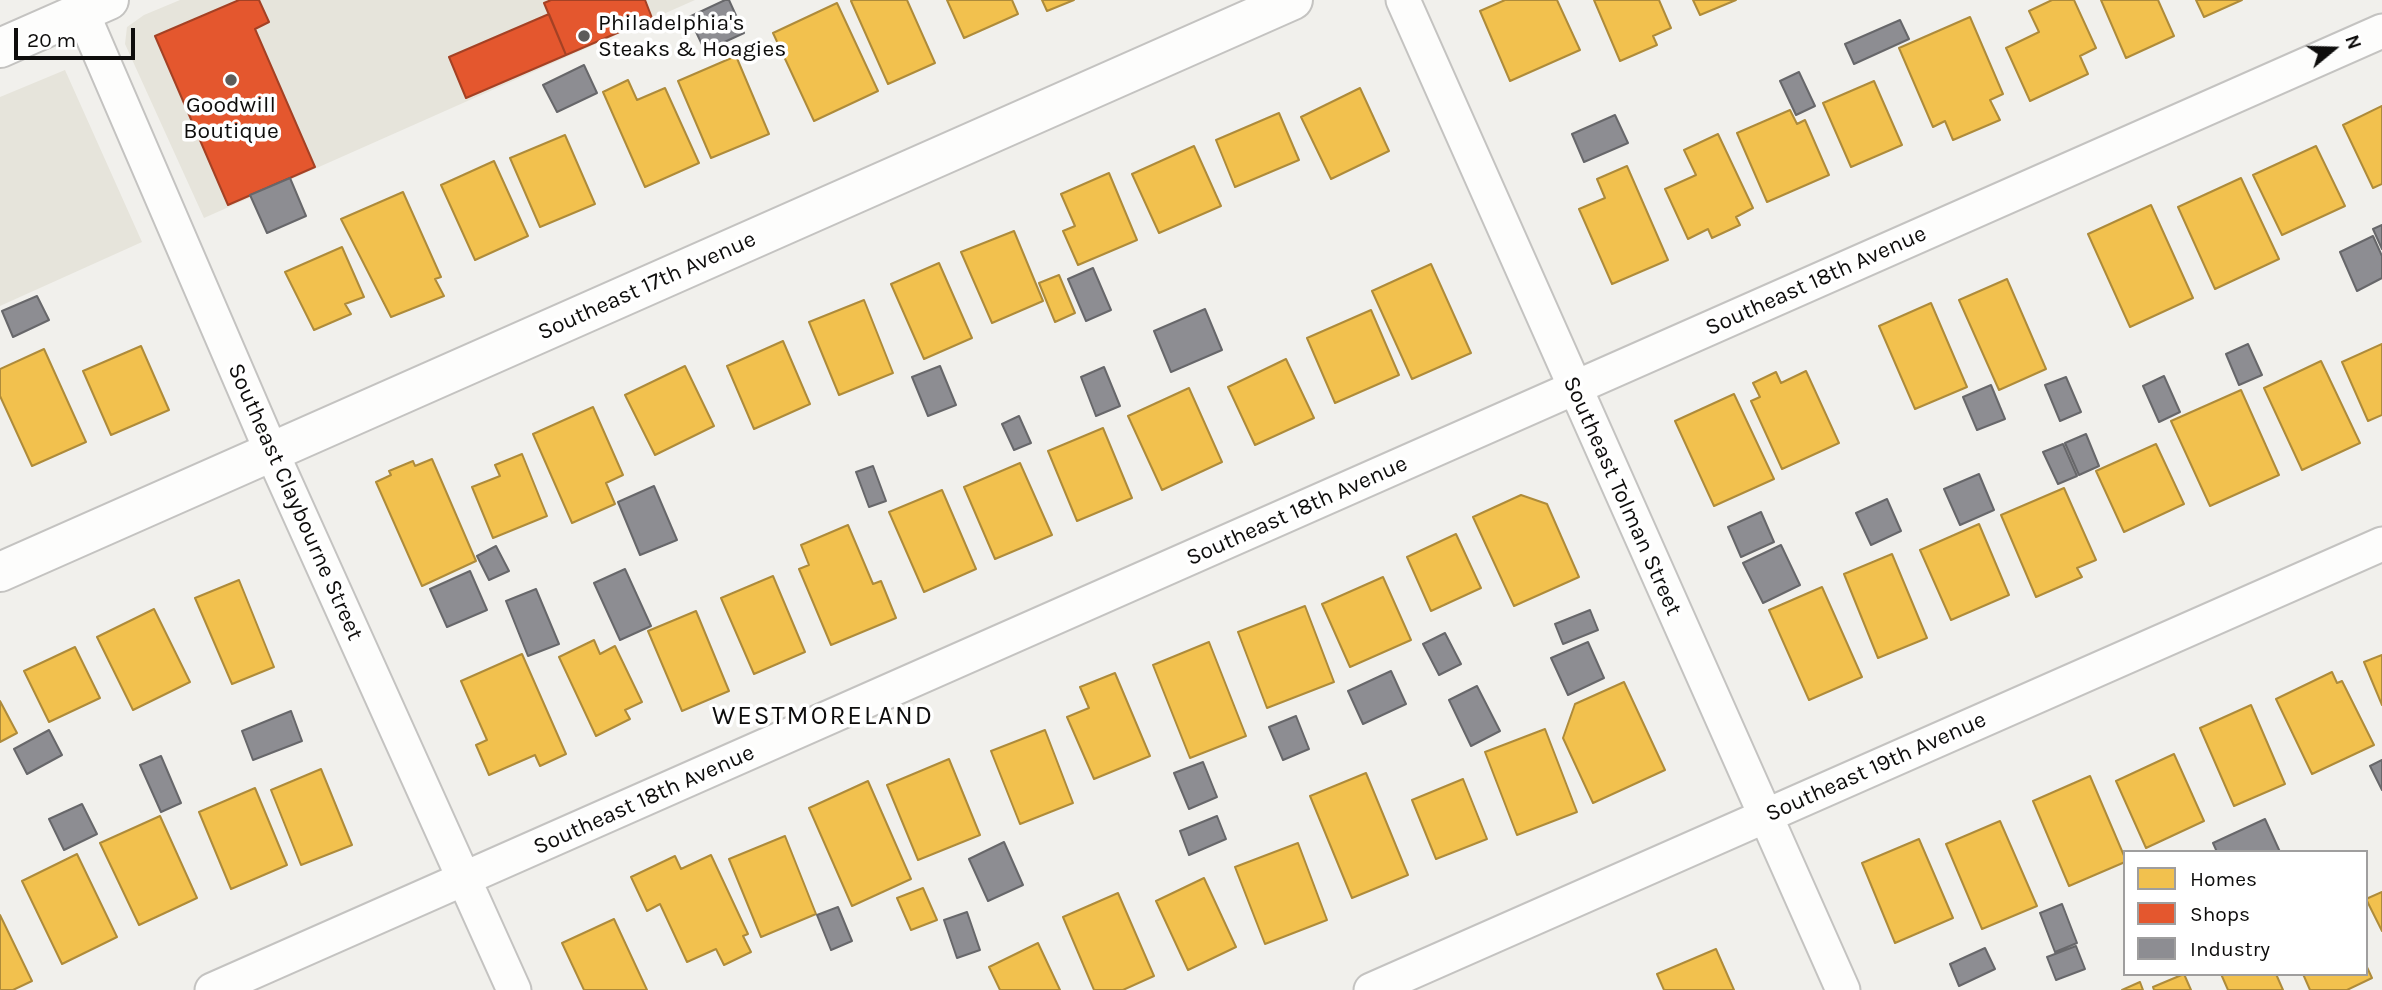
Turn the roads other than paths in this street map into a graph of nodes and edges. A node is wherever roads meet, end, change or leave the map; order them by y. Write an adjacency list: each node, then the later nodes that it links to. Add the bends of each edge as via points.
1 (1293, 0): 7 (street, Southeast 17th Avenue)
2 (1403, 0): 6 (street, Southeast Tolman Street)
3 (95, 6): 5 (street); 7 (street, Southeast Claybourne Street)
4 (2382, 32): 6 (street, Southeast 18th Avenue)
5 (0, 48)
6 (1574, 388): 10 (street, Southeast Tolman Street); 11 (street, Southeast 18th Avenue)
7 (272, 453): 9 (street, Southeast 17th Avenue); 11 (street, Southeast Claybourne Street)
8 (2382, 544): 10 (street, Southeast 19th Avenue)
9 (0, 572)
10 (1765, 816): 14 (street, Southeast 19th Avenue); 15 (street, Southeast Tolman Street)
11 (465, 880): 12 (street, Southeast 18th Avenue); 13 (street, Southeast Claybourne Street)
12 (212, 990)
13 (514, 990)
14 (1371, 990)
15 (1843, 990)

